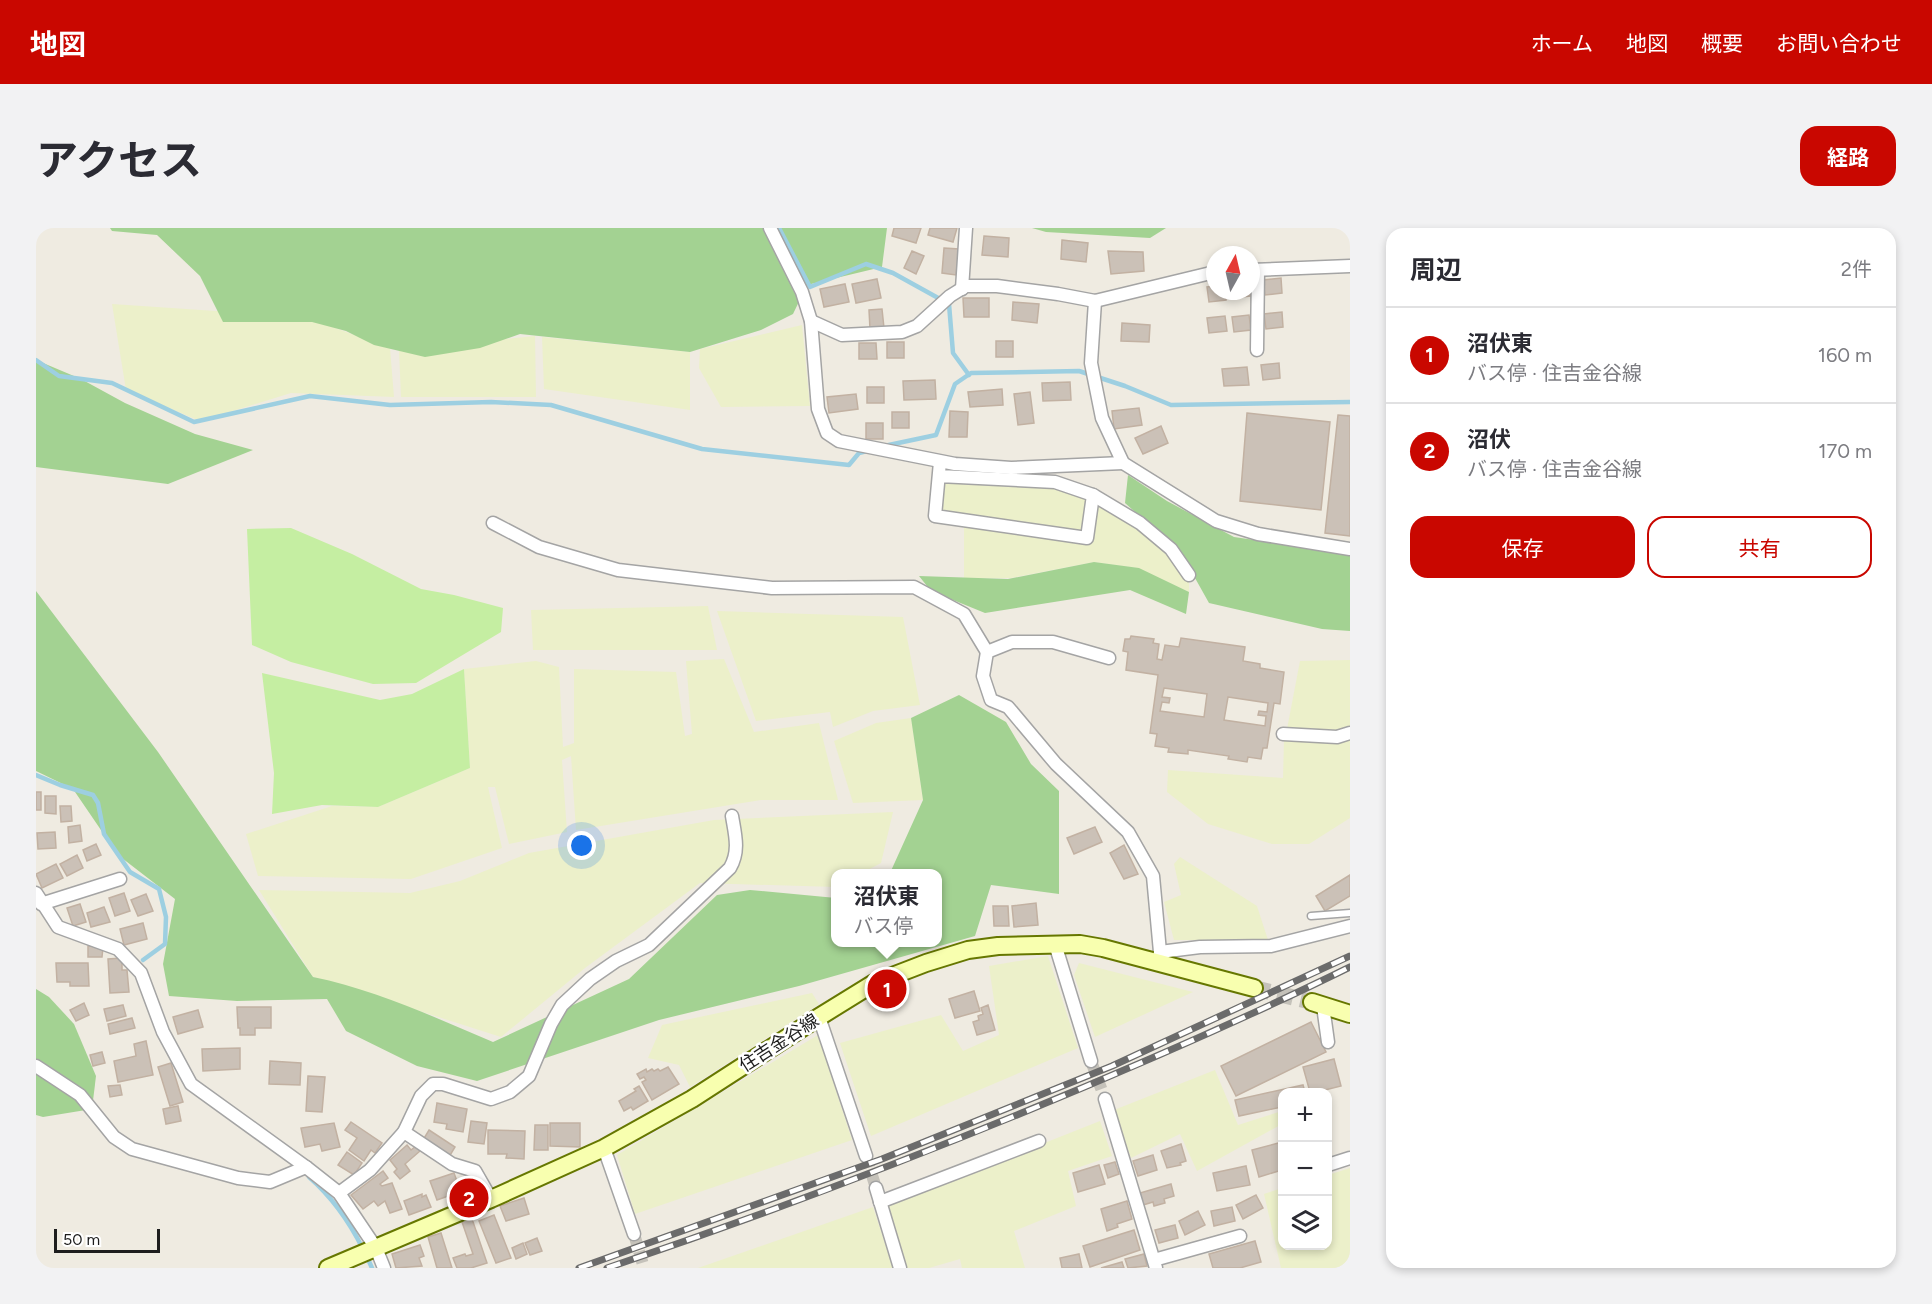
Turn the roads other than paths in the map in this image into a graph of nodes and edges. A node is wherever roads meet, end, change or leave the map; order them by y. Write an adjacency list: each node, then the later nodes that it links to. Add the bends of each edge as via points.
1 (770, 228): 9 (street, via 802,292)
2 (966, 228): 6 (street)
3 (1350, 266): 4 (street)
4 (1260, 270)
5 (1206, 274): 8 (street)
6 (962, 289): 8 (street, via 997,286); 9 (street, via 916,326 902,332 842,335)
7 (1256, 300): 10 (street)
8 (1095, 301): 12 (street, via 1091,365 1102,418)
9 (811, 321): 11 (street, via 818,409 827,433 839,441)
10 (1257, 350)
11 (940, 462): 12 (street, via 1011,468); 13 (street)
12 (1123, 463): 16 (street, via 1216,521 1258,534)
13 (939, 476): 14 (street, via 1055,482); 14 (street, via 935,516 1087,538)
14 (1093, 495): 17 (street, via 1140,523 1171,549)
15 (493, 523): 18 (street, via 539,547 618,570 772,588 914,587 964,614)
16 (1350, 549)
17 (1189, 575)
18 (987, 652): 19 (street, via 1012,642 1053,642); 29 (street, via 983,676 991,700 1008,707 1056,764 1128,832 1153,876)
19 (1109, 658)
20 (1350, 733): 21 (street)
21 (1283, 734)
22 (732, 816): 38 (street, via 737,843 730,868 649,945 616,961 562,1005 529,1076 510,1092 490,1099 433,1084 421,1096)
23 (120, 879): 24 (street)
24 (39, 898): 44 (street, via 58,927 118,949 141,973 163,1032 191,1084)
25 (1350, 913): 26 (lane)
26 (1311, 916)
27 (1350, 926): 29 (street, via 1271,946 1200,947)
28 (1055, 944): 29 (main road, 住吉金谷線, via 1080,944); 33 (main road, 住吉金谷線, via 968,950 874,983); 35 (street)
29 (1159, 957): 30 (main road, 住吉金谷線)
30 (1254, 988)
31 (1318, 1004): 32 (main road); 34 (street)
32 (1350, 1014)
33 (819, 1017): 40 (main road, 住吉金谷線, via 692,1099); 41 (street)
34 (1328, 1042)
35 (1091, 1061)
36 (36, 1066): 44 (street, via 80,1095 114,1137 132,1149 238,1178 270,1182)
37 (1105, 1099): 52 (street)
38 (404, 1132): 46 (street, via 370,1170); 47 (street, via 453,1164 475,1171)
39 (1039, 1141): 48 (street)
40 (604, 1148): 47 (main road, 住吉金谷線); 49 (street)
41 (866, 1156)
42 (1350, 1158): 43 (street)
43 (1332, 1164)
44 (306, 1167): 46 (street)
45 (876, 1188): 48 (street)
46 (339, 1193): 51 (street)
47 (491, 1199): 51 (main road, 住吉金谷線)
48 (880, 1202): 55 (street)
49 (634, 1234)
50 (1240, 1236): 52 (street)
51 (376, 1248): 53 (main road, 住吉金谷線); 54 (street)
52 (1155, 1264)
53 (328, 1268)
54 (384, 1268)
55 (900, 1268)

